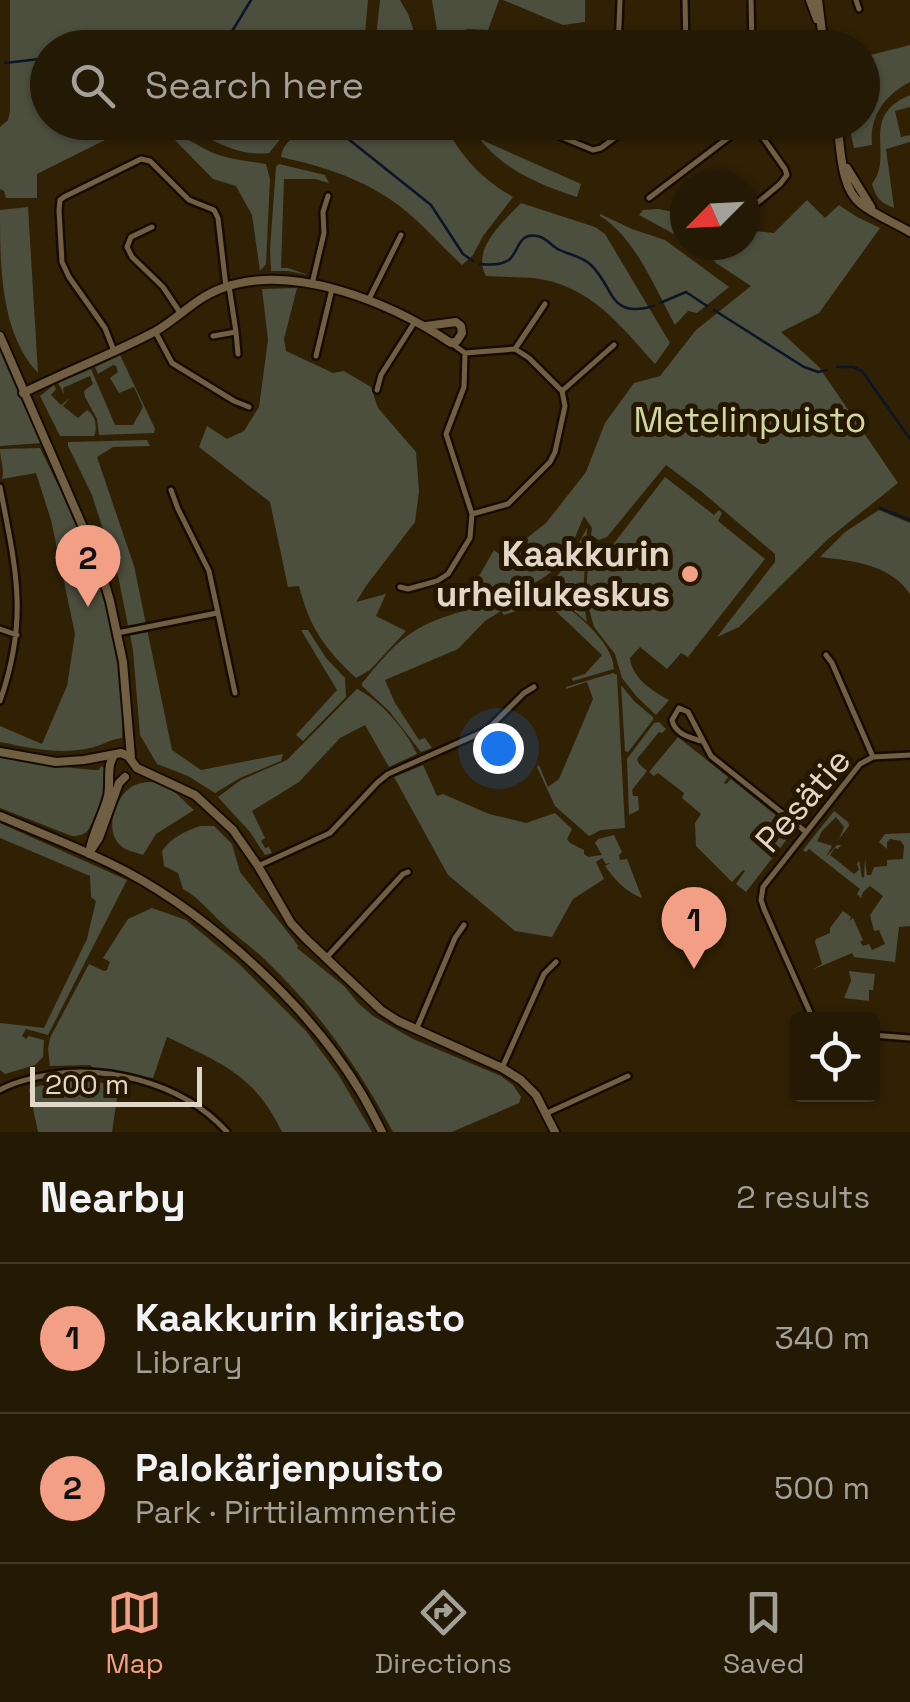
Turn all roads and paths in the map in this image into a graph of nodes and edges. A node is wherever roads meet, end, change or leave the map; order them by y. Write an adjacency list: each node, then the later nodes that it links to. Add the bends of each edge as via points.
1 (620, 0): 9 (street)
2 (685, 0): 10 (street)
3 (751, 0): 11 (street)
4 (810, 0): 8 (street)
5 (818, 0): 8 (street)
6 (856, 0): 7 (street)
7 (858, 10)
8 (819, 23): 12 (street)
9 (619, 30)
10 (686, 30)
11 (752, 30)
12 (820, 30)
13 (568, 140): 14 (street, via 592,150)
14 (612, 140)
15 (727, 140): 19 (street)
16 (764, 140): 20 (street, via 787,173)
17 (840, 140): 22 (street, via 844,177 858,201)
18 (328, 196): 24 (street)
19 (649, 198)
20 (760, 200)
21 (152, 227): 29 (street, via 131,237 127,248)
22 (910, 232)
23 (401, 235): 27 (street)
24 (312, 284): 25 (street); 26 (street)
25 (228, 286): 29 (street); 33 (street); 39 (street, via 214,210 189,200 150,161 141,159 60,200 62,262)
26 (332, 289): 27 (street); 42 (street)
27 (370, 299): 30 (street)
28 (545, 304): 38 (street)
29 (181, 314): 32 (street)
30 (414, 323): 31 (street); 43 (street)
31 (426, 326): 36 (street); 36 (street, via 458,322 462,333)
32 (156, 331): 39 (street); 46 (street, via 172,362)
33 (236, 332): 35 (street); 41 (street)
34 (0, 336): 45 (street)
35 (213, 336)
36 (451, 343): 40 (street)
37 (614, 345): 44 (street)
38 (515, 349): 40 (street); 44 (street)
39 (114, 351): 45 (street)
40 (465, 353): 49 (street, via 462,392 446,434)
41 (238, 354)
42 (316, 356)
43 (378, 390)
44 (562, 391): 49 (street, via 565,406 550,462 508,504)
45 (24, 393): 55 (street, via 99,564)
46 (249, 406)
47 (0, 487): 51 (street)
48 (171, 490): 53 (street, via 206,564)
49 (472, 514): 52 (street, via 470,538 448,574)
50 (0, 530): 51 (street)
51 (8, 530): 56 (street)
52 (400, 587)
53 (217, 613): 55 (street); 59 (street)
54 (0, 629): 56 (street)
55 (118, 633): 61 (street)
56 (17, 634): 60 (street)
57 (826, 656): 66 (street)
58 (534, 687): 75 (street, via 487,730 388,774 324,837)
59 (235, 694)
60 (0, 700)
61 (127, 716): 64 (street); 68 (street)
62 (701, 741): 62 (street, via 688,712 679,708 672,720 676,729); 73 (street)
63 (0, 752): 67 (street)
64 (115, 754): 67 (street); 68 (street); 69 (street)
65 (910, 755): 66 (street, Pesätie)
66 (873, 757): 73 (street, Pesätie)
67 (84, 760): 69 (street)
68 (132, 761): 70 (street); 71 (street)
69 (109, 769): 70 (street); 74 (street)
70 (127, 776): 71 (street); 74 (street)
71 (154, 776): 75 (street, via 208,806)
72 (0, 816): 74 (street)
73 (806, 832): 80 (street, Pesätie, via 761,895)
74 (89, 854): 90 (street, via 162,892 255,967 328,1047)
75 (258, 866): 78 (street, via 291,922)
76 (408, 872): 78 (street)
77 (464, 926): 81 (street)
78 (326, 958): 81 (street, via 382,1010)
79 (556, 962): 84 (street, via 544,974)
80 (810, 1012)
81 (416, 1030): 84 (street)
82 (880, 1036): 83 (street)
83 (910, 1038)
84 (502, 1068): 88 (street, via 536,1095)
85 (628, 1076): 88 (street)
86 (0, 1079): 87 (street)
87 (3, 1088): 89 (street, via 50,1074 134,1078 192,1103)
88 (545, 1114): 91 (street)
89 (224, 1131)
90 (382, 1132)
91 (553, 1132)

